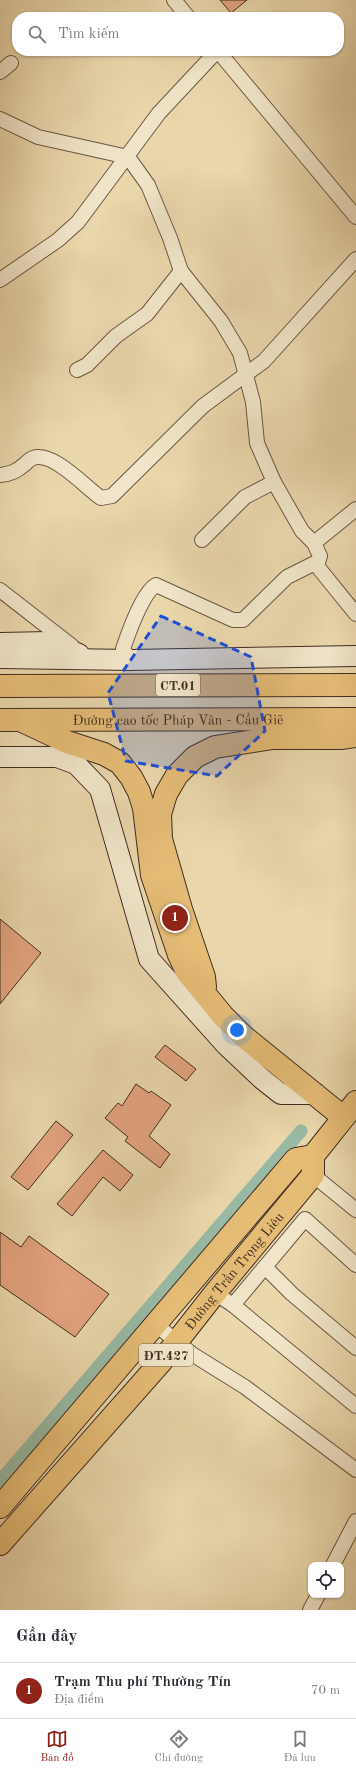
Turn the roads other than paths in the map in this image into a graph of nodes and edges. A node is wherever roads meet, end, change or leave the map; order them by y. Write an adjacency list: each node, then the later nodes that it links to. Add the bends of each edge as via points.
1 (174, 0): 2 (street)
2 (184, 12)
3 (212, 56): 8 (street, via 159,114)
4 (221, 56): 9 (street)
5 (11, 63): 6 (street)
6 (0, 72)
7 (0, 119): 8 (street, via 38,137)
8 (128, 157): 11 (street, via 148,184 170,238); 12 (street, via 78,222 58,240)
9 (356, 216)
10 (356, 259): 14 (street, via 264,361)
11 (180, 271): 13 (street, via 147,314 116,336 87,365); 14 (street, via 222,321 240,353)
12 (0, 280)
13 (76, 370)
14 (246, 375): 15 (street, via 203,406 112,496 101,498 48,458 33,458 12,474); 16 (street, via 253,402 257,443)
15 (0, 475)
16 (274, 482): 18 (street, via 245,497); 19 (street, via 302,531)
17 (356, 509): 19 (street)
18 (202, 540)
19 (314, 544): 20 (street, via 320,556)
20 (317, 562): 22 (street, via 317,566); 27 (street, via 287,577 243,620 233,620 156,585 133,622 123,648)
21 (0, 590): 26 (street)
22 (356, 614)
23 (0, 643): 26 (street, via 49,642)
24 (356, 656): 27 (street)
25 (0, 658): 26 (street)
26 (88, 658): 27 (street)
27 (130, 660)
28 (356, 685): 29 (main road, CT.01)
29 (0, 686)
30 (356, 718): 31 (main road, Đường cao tốc Pháp Vân - Cầu Giẽ)
31 (10, 720): 36 (main road, via 104,754 120,763 131,777 144,808 152,875 178,955 187,972)
32 (356, 736): 36 (main road, via 272,738 215,747 195,757 177,775 160,814 161,839 204,977)
33 (0, 756): 35 (street, via 57,758 76,764)
34 (0, 766): 35 (street, via 71,770)
35 (100, 789): 37 (street, via 149,959 226,1045 281,1094)
36 (205, 992): 37 (main road, via 223,1016 243,1036)
37 (316, 1094): 38 (main road)
38 (350, 1109): 39 (main road, Đường Trần Trọng Liêu / ĐT.427)
39 (313, 1165): 40 (street); 43 (main road, Đường Trần Trọng Liêu / ĐT.427); 45 (main road, Đường Trần Trọng Liêu / ĐT.427, via 296,1159)
40 (356, 1210)
41 (356, 1265): 42 (street, via 305,1219)
42 (265, 1267): 44 (street); 47 (street, via 292,1294)
43 (215, 1292): 44 (street); 46 (main road, Đường Trần Trọng Liêu / ĐT.427)
44 (233, 1305): 48 (street)
45 (154, 1324): 46 (street); 50 (main road, Đường Trần Trọng Liêu / ĐT.427)
46 (177, 1343): 49 (street, via 245,1387); 52 (main road, Đường Trần Trọng Liêu / ĐT.427)
47 (356, 1348)
48 (356, 1406)
49 (356, 1470)
50 (0, 1507)
51 (356, 1521): 53 (street)
52 (0, 1544)
53 (336, 1562)
54 (316, 1598): 55 (street)
55 (310, 1610)

